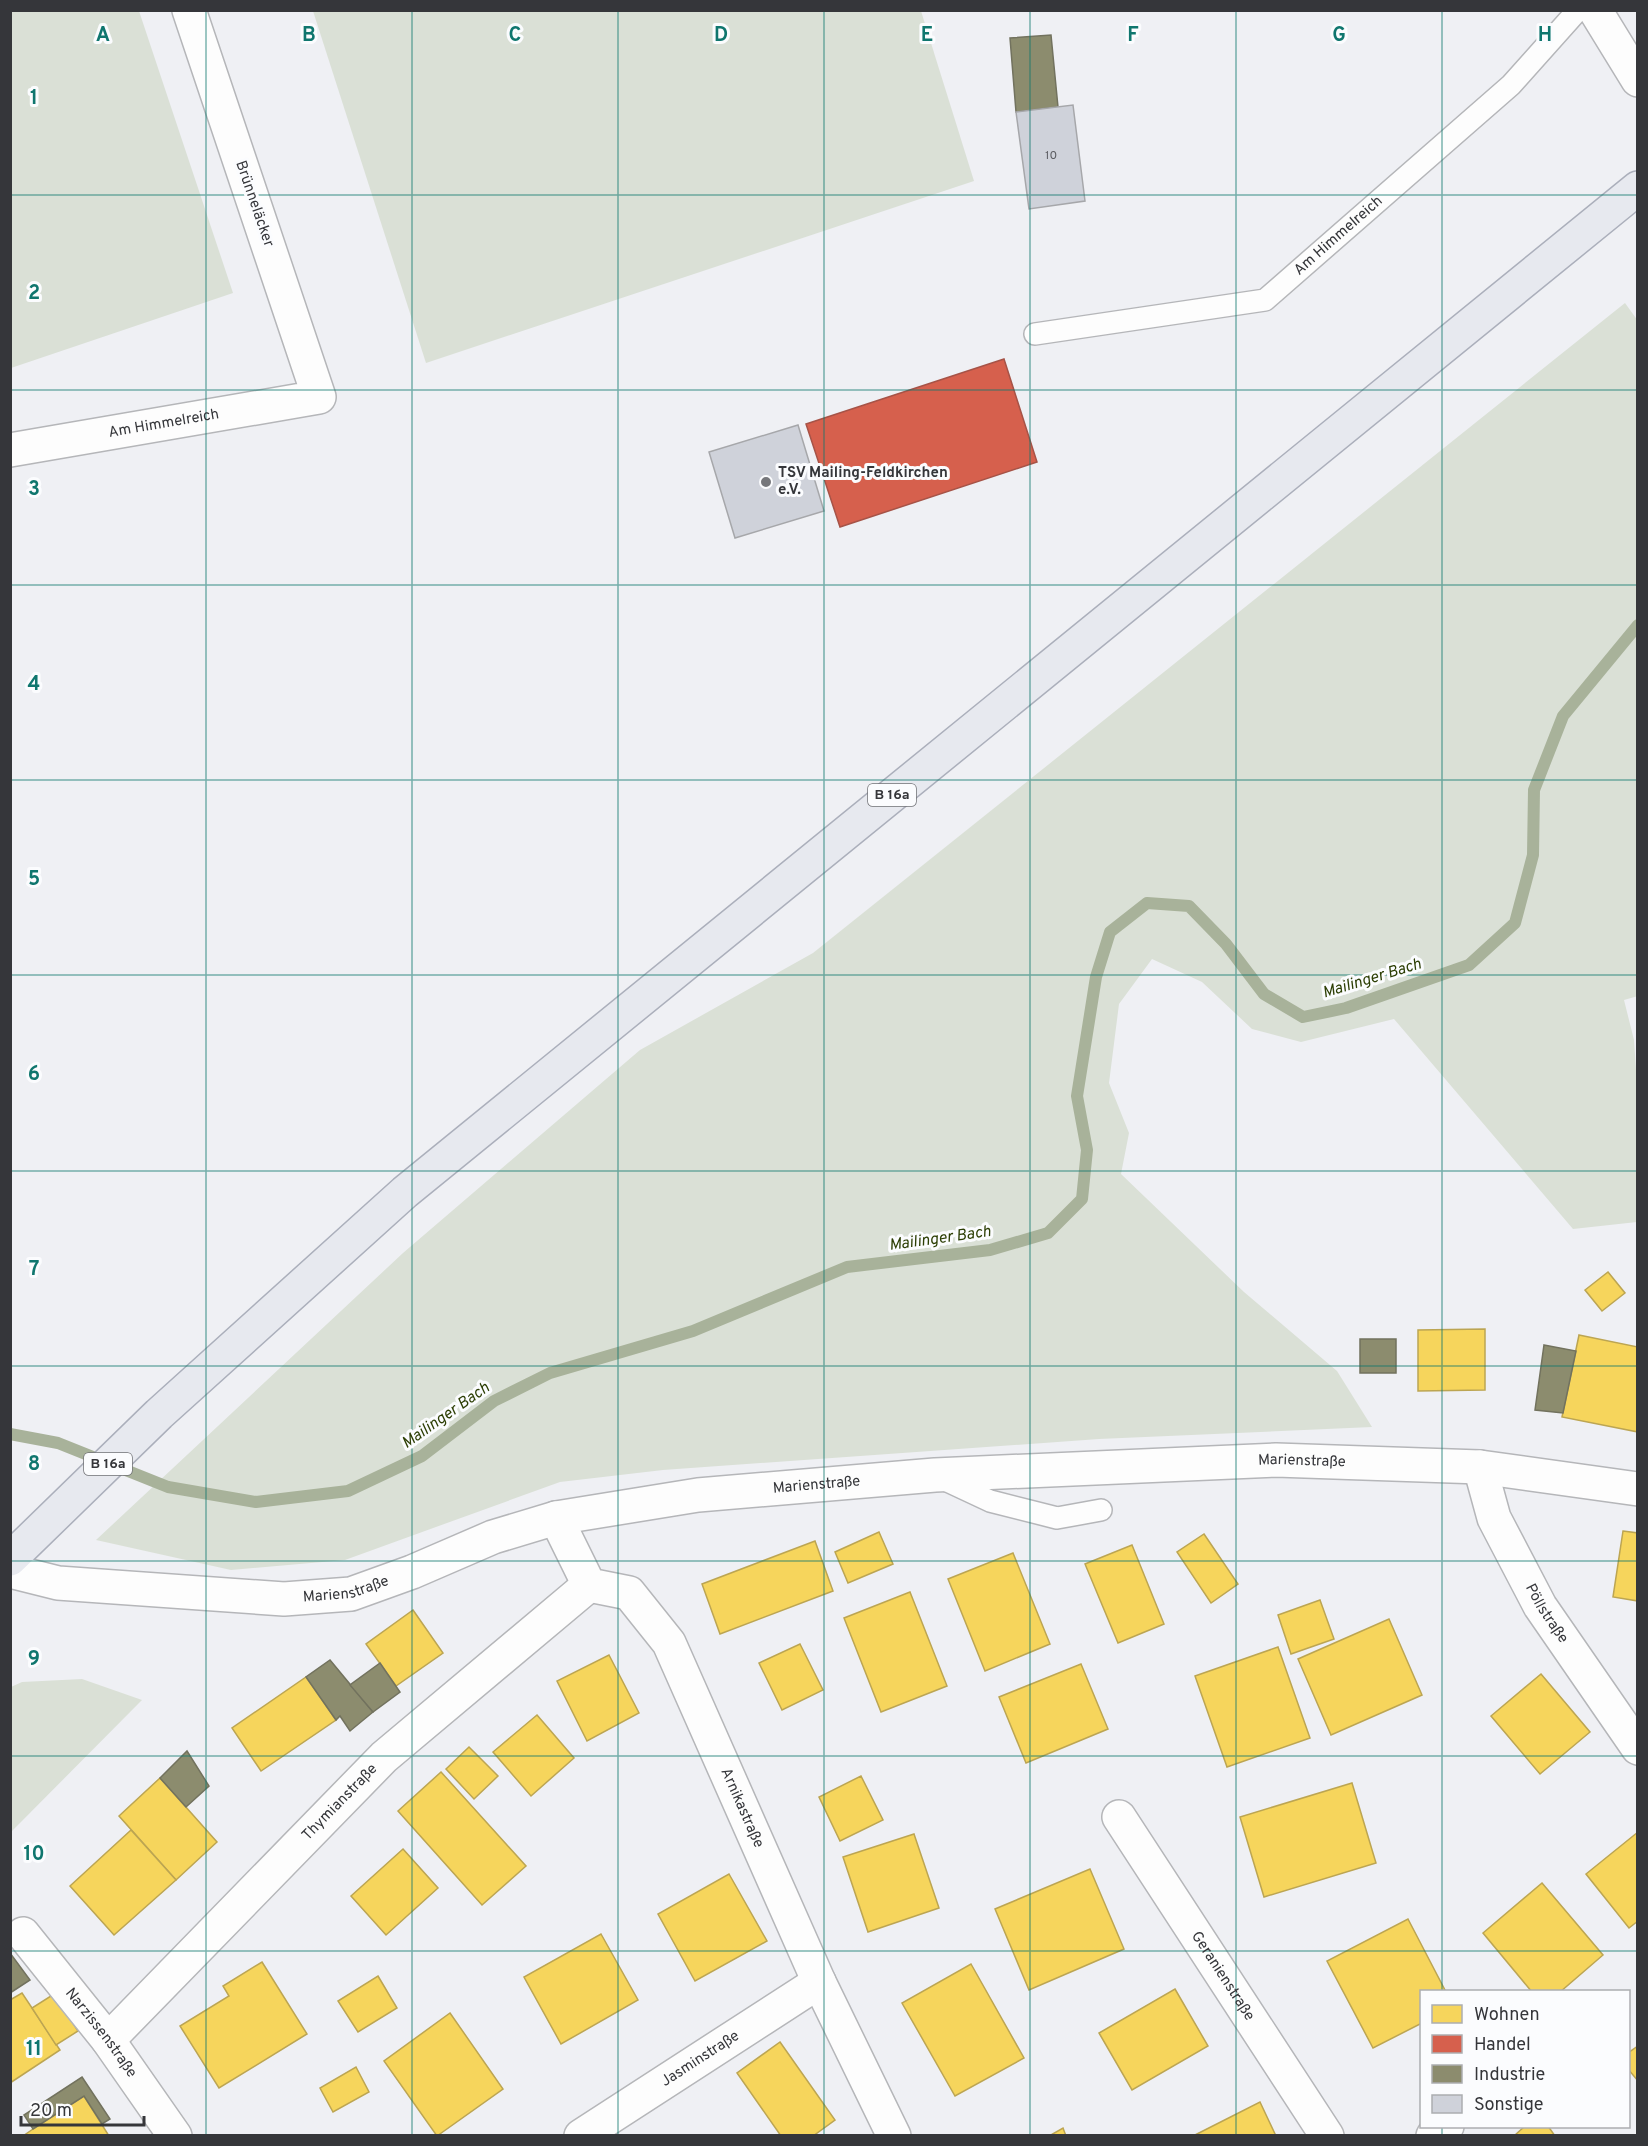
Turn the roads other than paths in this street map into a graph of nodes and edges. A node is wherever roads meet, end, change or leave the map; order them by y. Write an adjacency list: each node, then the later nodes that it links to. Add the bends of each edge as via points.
1 (189, 10): 7 (street, Brünneläcker)
2 (1578, 10): 6 (lane, Am Himmelreich, via 1511,85 1265,300)
3 (1595, 10): 4 (street)
4 (1638, 80)
5 (1638, 188): 14 (main road, B 16a, via 405,1192 159,1414)
6 (1035, 334)
7 (319, 397): 8 (street, Am Himmelreich)
8 (10, 450)
9 (1480, 1467): 10 (street, Marienstraße, via 1276,1460); 11 (street, Marienstraße); 17 (street, Pöllstraße, via 1494,1518 1540,1606)
10 (935, 1475): 12 (lane, via 990,1501 1057,1518); 13 (street, Marienstraße, via 698,1495)
11 (1638, 1490)
12 (1101, 1510)
13 (556, 1518): 15 (street, Marienstraße, via 493,1537 351,1594 284,1599 58,1583); 16 (street)
14 (10, 1559)
15 (10, 1571)
16 (589, 1585): 20 (street, Arnikastraße, via 629,1593 669,1643); 21 (street, Thymianstraße, via 384,1757)
17 (1638, 1748)
18 (1119, 1817): 26 (street, Geranienstraße)
19 (23, 1934): 21 (street, Narzissenstraße)
20 (819, 1982): 24 (street, Jasminstraße); 25 (street, Arnikastraße)
21 (108, 2040): 23 (street, Narzissenstraße)
22 (1446, 2128): 27 (street)
23 (175, 2136)
24 (581, 2136)
25 (894, 2136)
26 (1327, 2136)
27 (1433, 2136)

